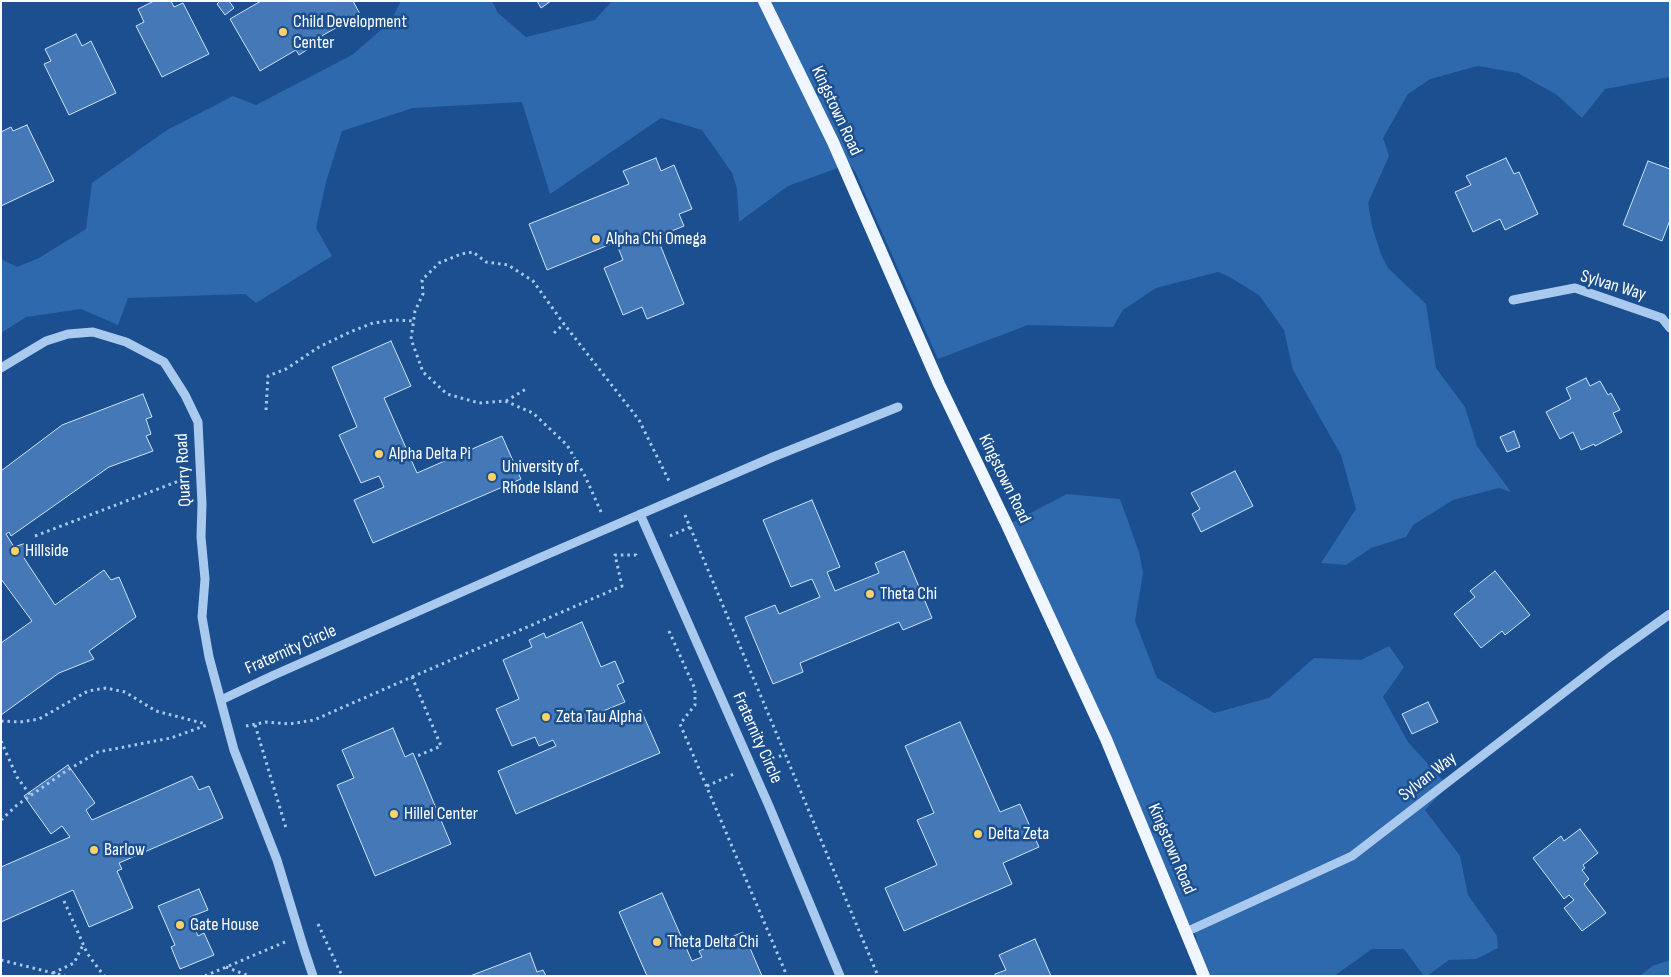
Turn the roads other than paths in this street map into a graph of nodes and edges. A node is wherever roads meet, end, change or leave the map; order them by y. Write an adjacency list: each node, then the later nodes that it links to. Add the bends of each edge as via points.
1 (764, 1): 9 (main road, Kingstown Road, via 833,142 939,384 1106,739)
2 (1513, 300): 3 (street, Sylvan Way, via 1575,288 1662,318)
3 (1670, 328)
4 (1, 368): 8 (street, Quarry Road, via 46,341 68,334 93,332 126,342 164,362 198,422 205,579 202,617)
5 (898, 407): 6 (street, Fraternity Circle)
6 (640, 514): 8 (street, Fraternity Circle); 11 (street, Fraternity Circle, via 766,798)
7 (1670, 614): 9 (street, Sylvan Way, via 1352,856)
8 (221, 700): 10 (street, via 234,750 277,860)
9 (1186, 932): 12 (main road, Kingstown Road)
10 (313, 976)
11 (840, 976)
12 (1204, 976)

